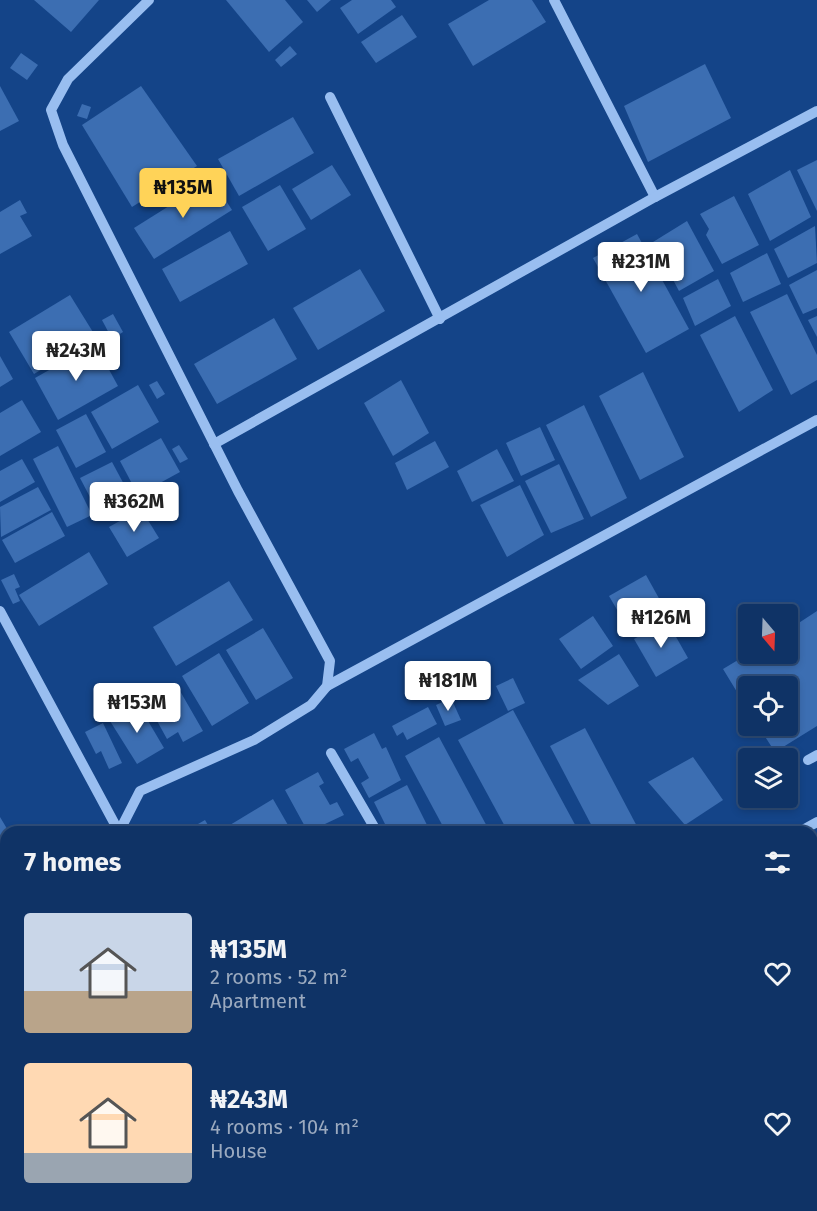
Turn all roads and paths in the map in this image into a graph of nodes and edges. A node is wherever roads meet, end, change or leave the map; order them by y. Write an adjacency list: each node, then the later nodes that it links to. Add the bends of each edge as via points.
1 (149, 0): 8 (street, via 68,79 51,110 63,145)
2 (554, 0): 5 (street)
3 (330, 97): 6 (street)
4 (817, 111): 5 (street)
5 (655, 197): 6 (street)
6 (440, 319): 8 (street)
7 (817, 420): 10 (street)
8 (214, 444): 10 (street, via 330,661)
9 (0, 611): 12 (street)
10 (327, 686): 13 (street, via 311,705 254,740 140,791)
11 (331, 753): 14 (street)
12 (116, 826)
13 (122, 826)
14 (374, 826)

